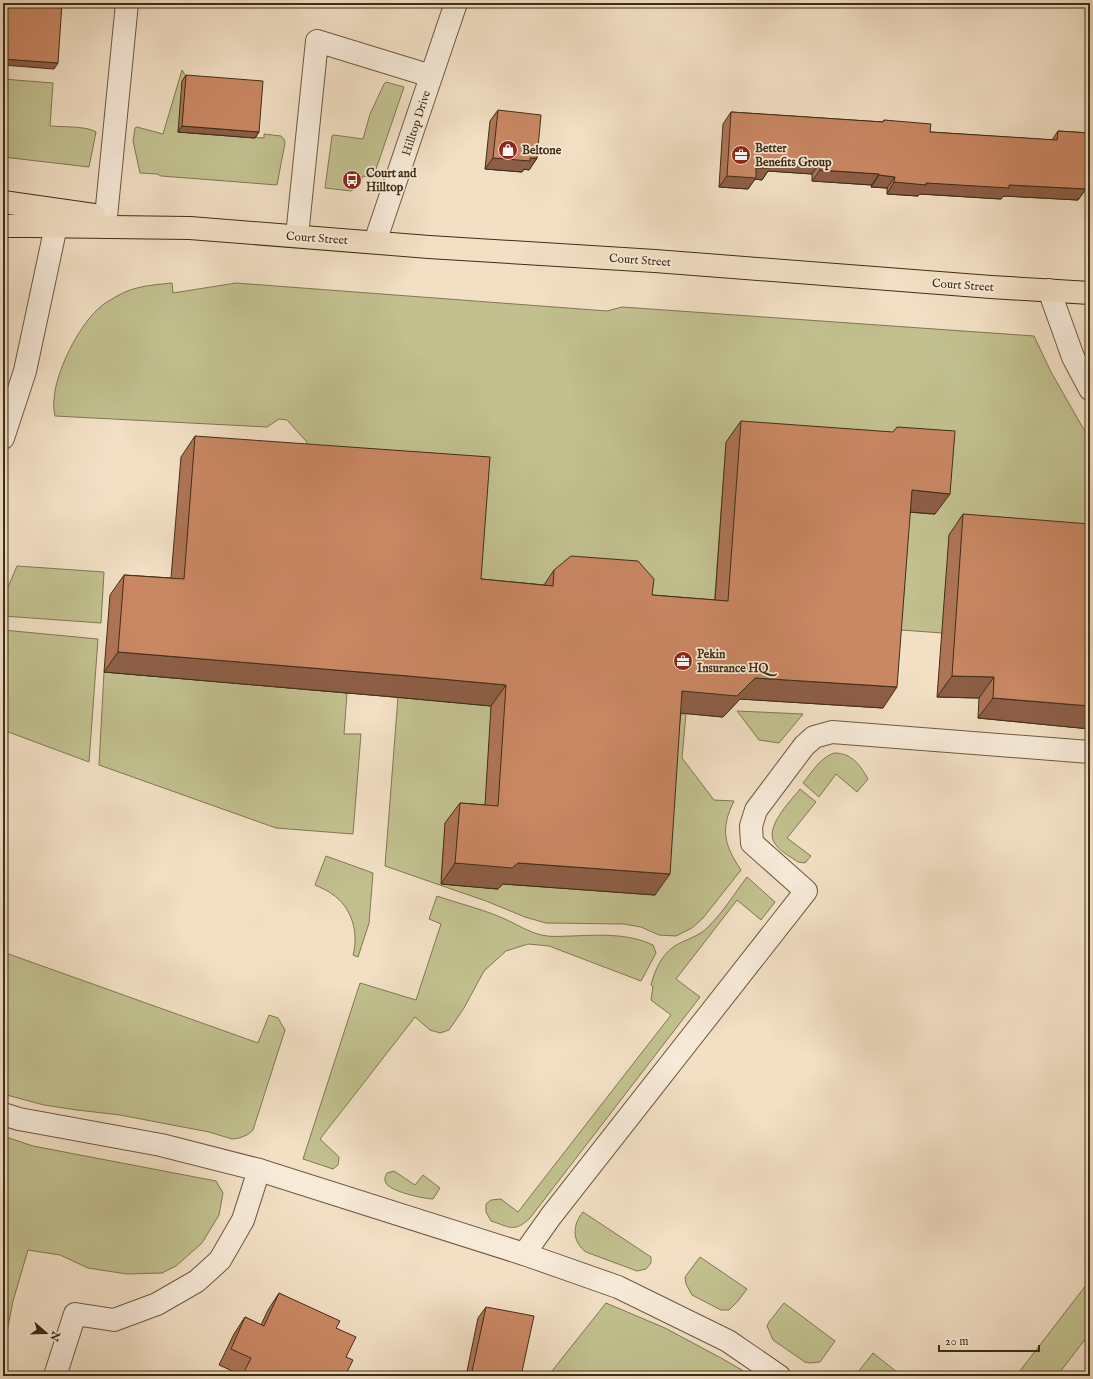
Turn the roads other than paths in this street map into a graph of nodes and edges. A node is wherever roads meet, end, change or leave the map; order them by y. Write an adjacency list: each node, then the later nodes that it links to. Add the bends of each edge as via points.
1 (128, 3): 5 (street)
2 (456, 3): 3 (street, Hilltop Drive)
3 (431, 76): 8 (street, via 317,41); 9 (street, Hilltop Drive)
4 (3, 202): 5 (main road, Court Street)
5 (105, 222): 7 (main road, Court Street); 8 (main road, Court Street)
6 (3, 226): 7 (main road, Court Street)
7 (56, 226): 13 (street, via 25,370)
8 (297, 236): 9 (main road, Court Street)
9 (375, 242): 10 (main road, Court Street)
10 (1049, 290): 11 (main road, Court Street); 12 (street, via 1073,357)
11 (1090, 293)
12 (1090, 389)
13 (3, 438)
14 (1090, 752): 17 (street, via 832,732 814,737 804,746 756,810 751,826 752,843 806,891)
15 (3, 1114): 16 (street, via 161,1145)
16 (259, 1170): 17 (street); 19 (street, via 243,1220 220,1260 197,1281 157,1304 114,1320 74,1314)
17 (524, 1254): 18 (street, via 630,1292 728,1341)
18 (774, 1374)
19 (55, 1376)

